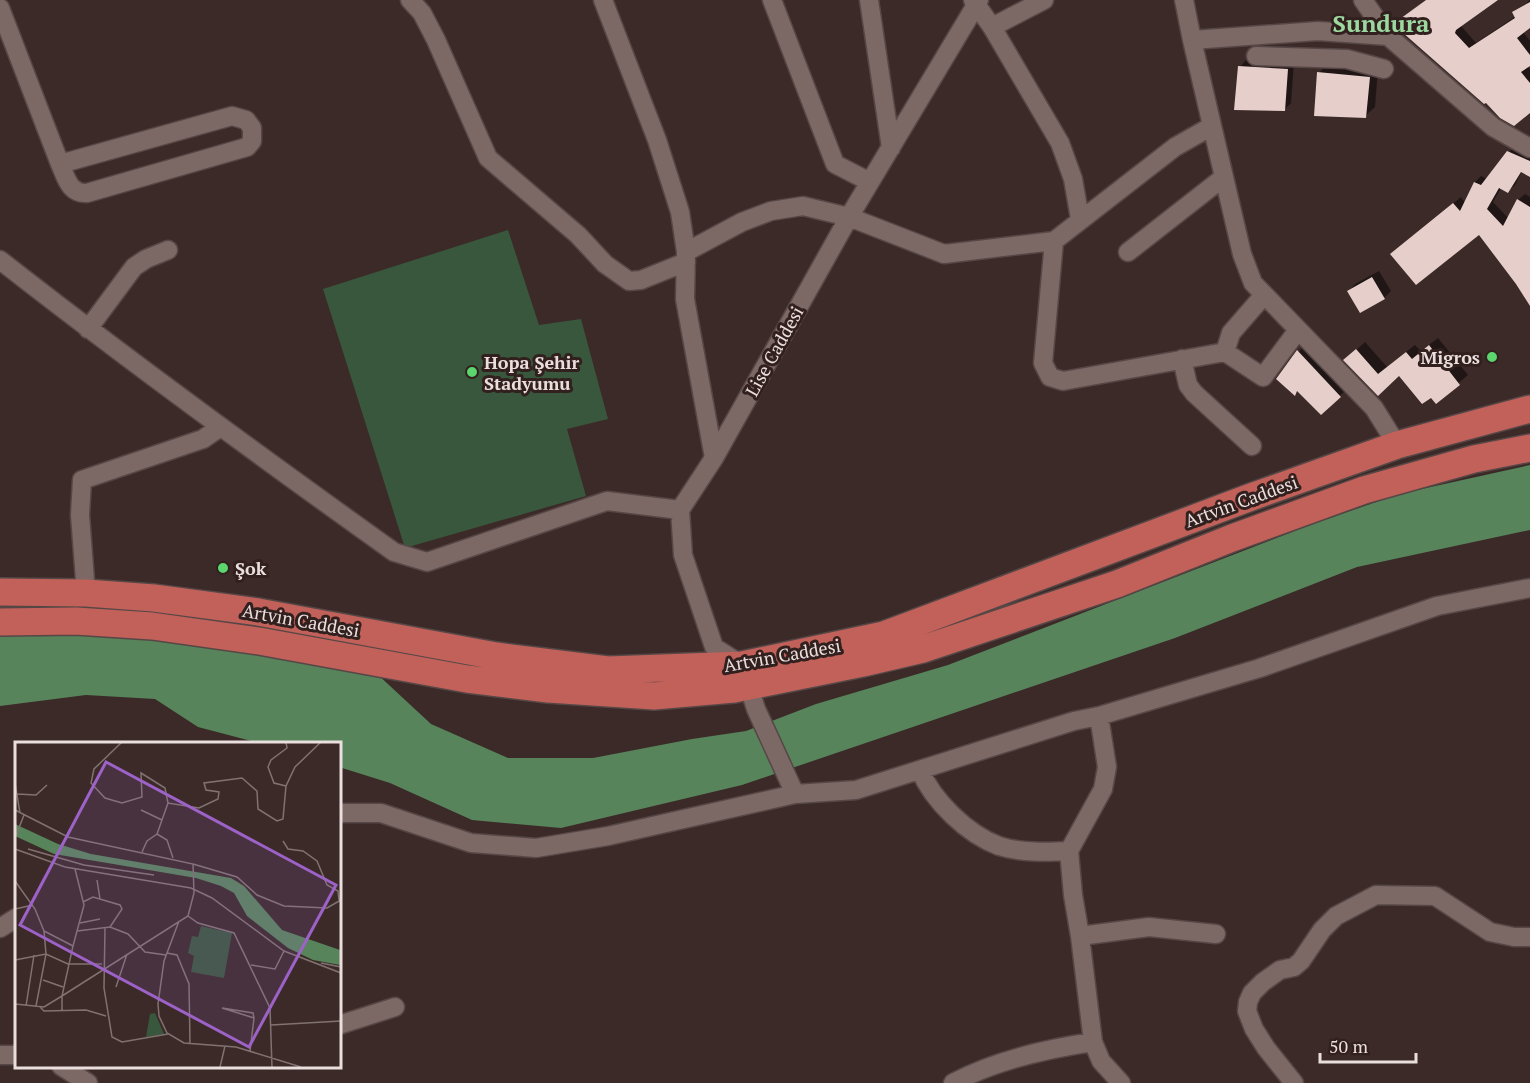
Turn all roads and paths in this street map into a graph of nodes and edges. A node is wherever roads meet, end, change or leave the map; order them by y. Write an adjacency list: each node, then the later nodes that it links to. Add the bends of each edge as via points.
1 (410, 0): 28 (street, via 436,40 488,159 629,281 641,280)
2 (603, 0): 28 (street, via 657,140 680,212)
3 (772, 0): 22 (street, via 836,164)
4 (869, 0): 19 (street)
5 (1044, 0): 10 (street)
6 (1184, 0): 13 (street)
7 (1363, 0): 12 (street)
8 (976, 2): 10 (street); 19 (street, Lise Caddesi)
9 (0, 8): 20 (street)
10 (992, 27): 24 (street, via 1060,143 1073,179)
11 (1349, 32): 12 (street); 13 (street); 15 (street)
12 (1388, 36): 18 (street, via 1492,127)
13 (1192, 40): 17 (street)
14 (1256, 56): 15 (street)
15 (1347, 59): 16 (street)
16 (1384, 69)
17 (1212, 126): 21 (street); 24 (street, via 1175,147)
18 (1526, 139)
19 (891, 148): 22 (street, Lise Caddesi)
20 (60, 164): 20 (street, via 232,116 246,120 252,128 252,141 247,147 87,193 72,189)
21 (1224, 177): 27 (street); 30 (street, via 1242,254 1253,283)
22 (870, 182): 23 (street, Lise Caddesi)
23 (849, 217): 25 (street, via 944,254); 28 (street, via 802,206 771,211 741,222); 40 (street, Lise Caddesi)
24 (1080, 219): 25 (street)
25 (1054, 241): 34 (street, via 1043,363 1050,377 1063,381)
26 (168, 250): 31 (street, via 134,267)
27 (1128, 252)
28 (686, 257): 40 (street, via 685,298)
29 (0, 260): 31 (street)
30 (1264, 295): 32 (street); 33 (street, via 1231,333)
31 (88, 329): 36 (street)
32 (1298, 330): 33 (street, via 1263,377); 37 (street, via 1374,408)
33 (1225, 352): 34 (street)
34 (1182, 359): 38 (street, via 1194,393)
35 (1530, 409): 37 (highway, Artvin Caddesi)
36 (219, 428): 41 (street, via 394,552 426,562 607,501); 44 (street, via 203,439 82,480 80,515)
37 (1397, 445): 46 (highway, Artvin Caddesi)
38 (1252, 446)
39 (1530, 448): 46 (highway, Artvin Caddesi, via 1474,459 1364,490 1118,584 923,649)
40 (714, 458): 41 (street, Lise Caddesi)
41 (680, 510): 46 (street, via 683,555 714,646)
42 (1530, 588): 47 (street, via 1437,606 1260,668)
43 (0, 592): 44 (highway, Artvin Caddesi)
44 (86, 593): 46 (highway, Artvin Caddesi, via 258,612 496,656)
45 (0, 622): 46 (highway, Artvin Caddesi, via 152,626 548,689 654,696)
46 (748, 687): 49 (street)
47 (1098, 716): 48 (street, via 1074,720); 51 (street, via 1107,767 1103,789)
48 (920, 770): 49 (street, via 856,790); 51 (street, via 930,791 963,825 999,845 1029,851)
49 (795, 794): 50 (street, via 536,848 471,843 381,813)
50 (340, 813)
51 (1069, 851): 55 (street)
52 (15, 919): 53 (street)
53 (0, 927)
54 (1216, 934): 55 (street, via 1149,927)
55 (1080, 936): 59 (street)
56 (1530, 937): 64 (street, via 1490,932 1435,896 1376,895 1336,916 1301,961 1263,982 1248,1002 1254,1029)
57 (395, 1006): 58 (street)
58 (340, 1025)
59 (1093, 1042): 62 (street, via 1023,1056); 63 (street, via 1101,1061)
60 (64, 1068): 61 (street)
61 (88, 1083)
62 (953, 1083)
63 (1121, 1083)
64 (1294, 1083)

